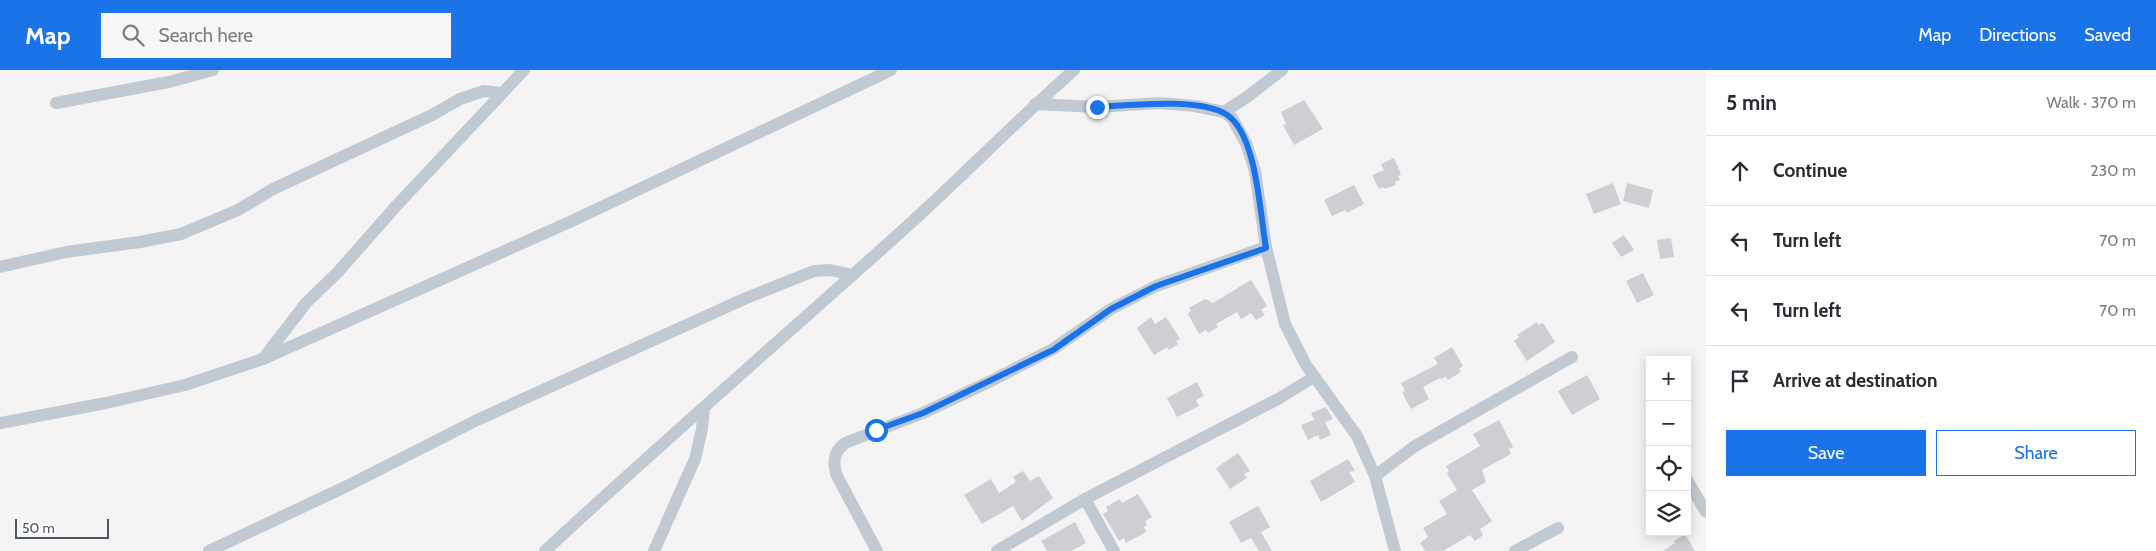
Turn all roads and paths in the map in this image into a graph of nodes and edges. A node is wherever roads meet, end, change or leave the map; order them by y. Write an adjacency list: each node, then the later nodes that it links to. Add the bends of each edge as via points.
1 (213, 70): 7 (street)
2 (524, 70): 6 (street)
3 (891, 70): 14 (street, via 574,220)
4 (1074, 70): 8 (street)
5 (1282, 70): 9 (street)
6 (501, 93): 11 (street, via 484,91 460,99 273,189 238,210 181,234 66,252); 14 (street, via 306,303)
7 (56, 104)
8 (1035, 104): 9 (street, via 1097,107 1159,103); 12 (street)
9 (1224, 112): 10 (street, via 1239,127 1255,170)
10 (1266, 248): 15 (street, via 1285,324); 26 (street, via 1156,286 1111,309 1053,350 923,413 837,449 833,463 836,474)
11 (0, 267)
12 (853, 274): 16 (street); 23 (street, via 814,271 744,299 477,420)
13 (1572, 357): 18 (street, via 1415,446)
14 (264, 359): 17 (street, via 185,385)
15 (1314, 377): 18 (street, via 1357,436); 20 (street, via 1270,404)
16 (704, 408): 24 (street); 25 (street, via 695,459)
17 (0, 423)
18 (1375, 476): 29 (street)
19 (1691, 487): 21 (street)
20 (1085, 500): 27 (street); 28 (street)
21 (1706, 512)
22 (1558, 528): 30 (street)
23 (208, 551)
24 (546, 551)
25 (654, 551)
26 (877, 551)
27 (997, 551)
28 (1114, 551)
29 (1395, 551)
30 (1515, 551)

